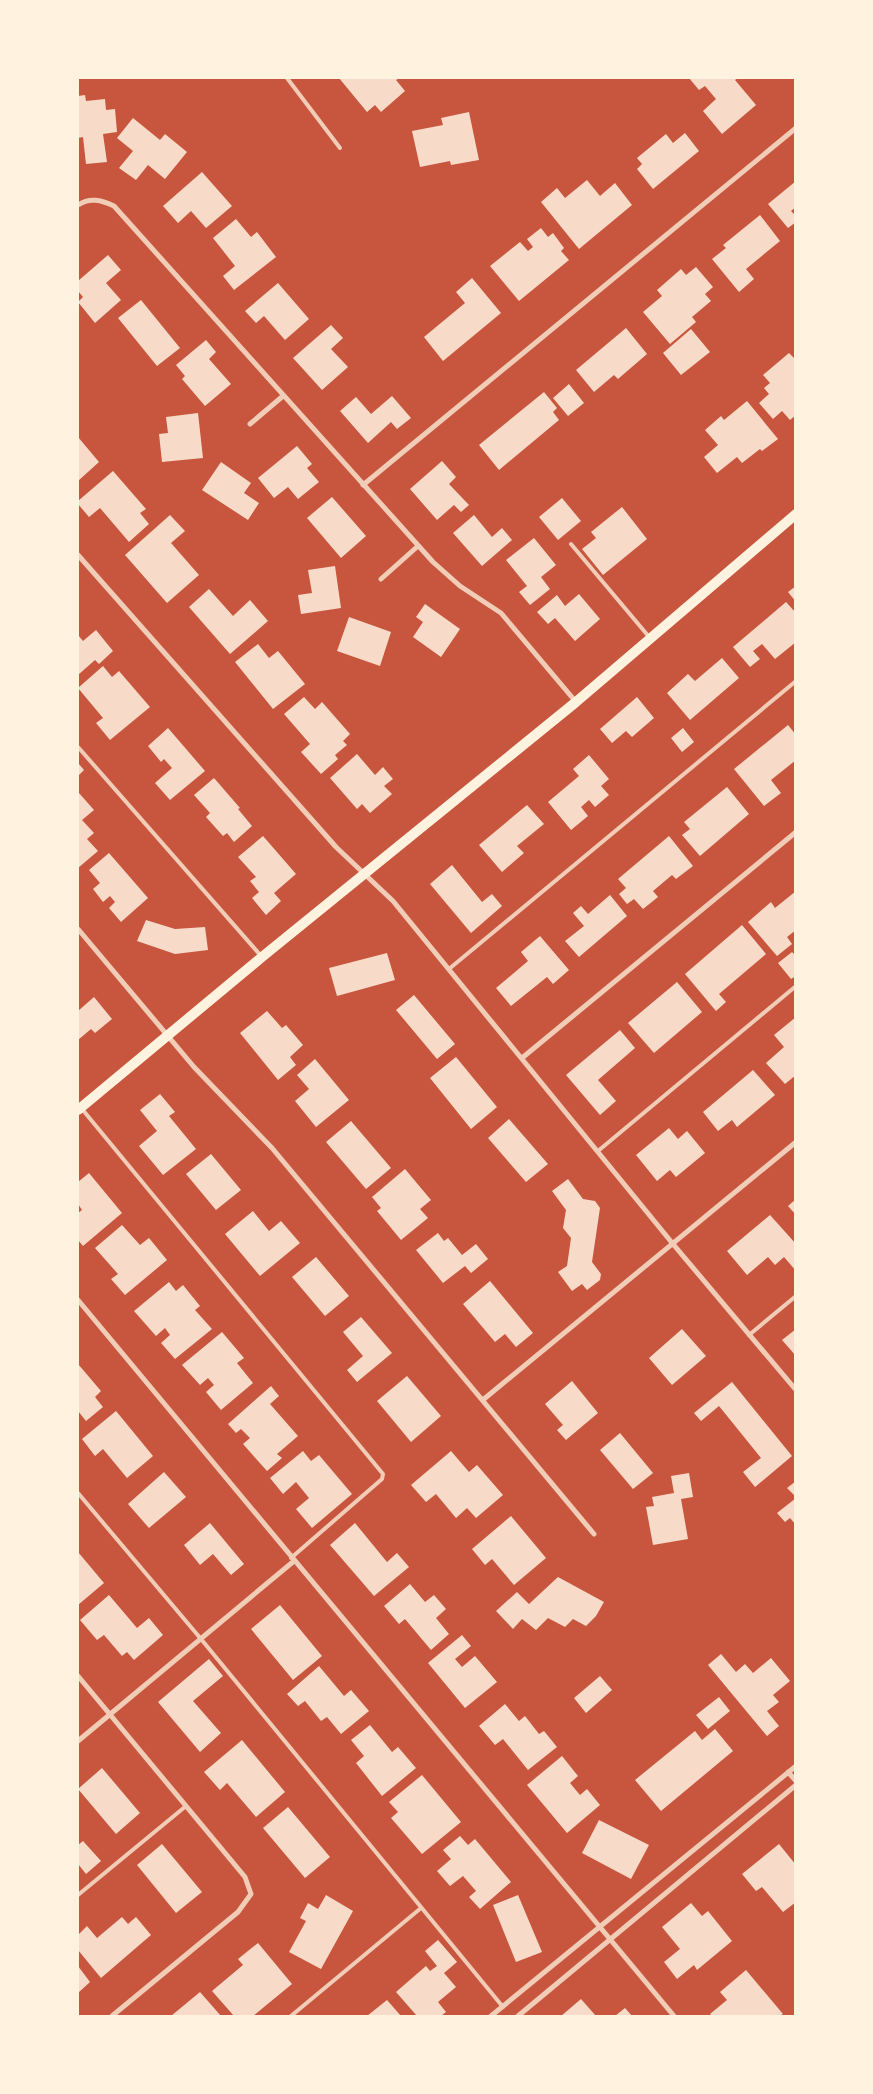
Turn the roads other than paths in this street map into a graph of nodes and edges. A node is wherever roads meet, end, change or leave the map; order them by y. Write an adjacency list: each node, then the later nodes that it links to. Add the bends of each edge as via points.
1 (286, 78): 3 (lane)
2 (796, 128): 7 (street)
3 (340, 148)
4 (78, 205): 5 (street, via 85,200 100,200 114,206)
5 (284, 396): 6 (street); 7 (street)
6 (250, 424)
7 (363, 485): 10 (street)
8 (796, 514): 13 (main road)
9 (571, 544): 13 (lane)
10 (418, 546): 12 (street); 15 (street, via 460,586 501,613)
11 (78, 555): 18 (street, via 336,847)
12 (380, 579)
13 (650, 638): 15 (main road)
14 (796, 681): 21 (lane)
15 (576, 702): 18 (main road)
16 (78, 747): 20 (lane)
17 (796, 832): 24 (street)
18 (365, 874): 20 (main road); 21 (street, via 394,901)
19 (78, 930): 23 (street)
20 (262, 957): 23 (main road)
21 (449, 969): 24 (street)
22 (796, 986): 27 (lane)
23 (168, 1036): 25 (main road); 33 (street, via 272,1148)
24 (522, 1058): 27 (street)
25 (79, 1109): 36 (lane, via 384,1474)
26 (796, 1142): 28 (street)
27 (598, 1151): 28 (street)
28 (673, 1244): 31 (street); 33 (street)
29 (796, 1296): 31 (lane)
30 (78, 1300): 36 (street)
31 (749, 1335): 32 (street)
32 (796, 1390)
33 (484, 1399): 35 (street)
34 (78, 1493): 37 (lane)
35 (594, 1534)
36 (293, 1560): 37 (street); 48 (street)
37 (201, 1639): 39 (street); 47 (lane)
38 (78, 1676): 39 (street)
39 (109, 1714): 40 (street); 45 (street)
40 (78, 1740)
41 (796, 1766): 42 (street)
42 (788, 1772): 43 (street); 48 (street)
43 (796, 1781)
44 (796, 1785): 49 (street)
45 (186, 1806): 46 (lane); 51 (street, via 245,1876 251,1894 238,1912)
46 (78, 1895)
47 (421, 1908): 50 (lane); 52 (lane)
48 (600, 1927): 49 (street); 50 (street)
49 (610, 1940): 54 (street); 55 (street)
50 (503, 2007): 53 (street)
51 (112, 2016)
52 (291, 2016)
53 (491, 2016)
54 (518, 2016)
55 (674, 2016)

